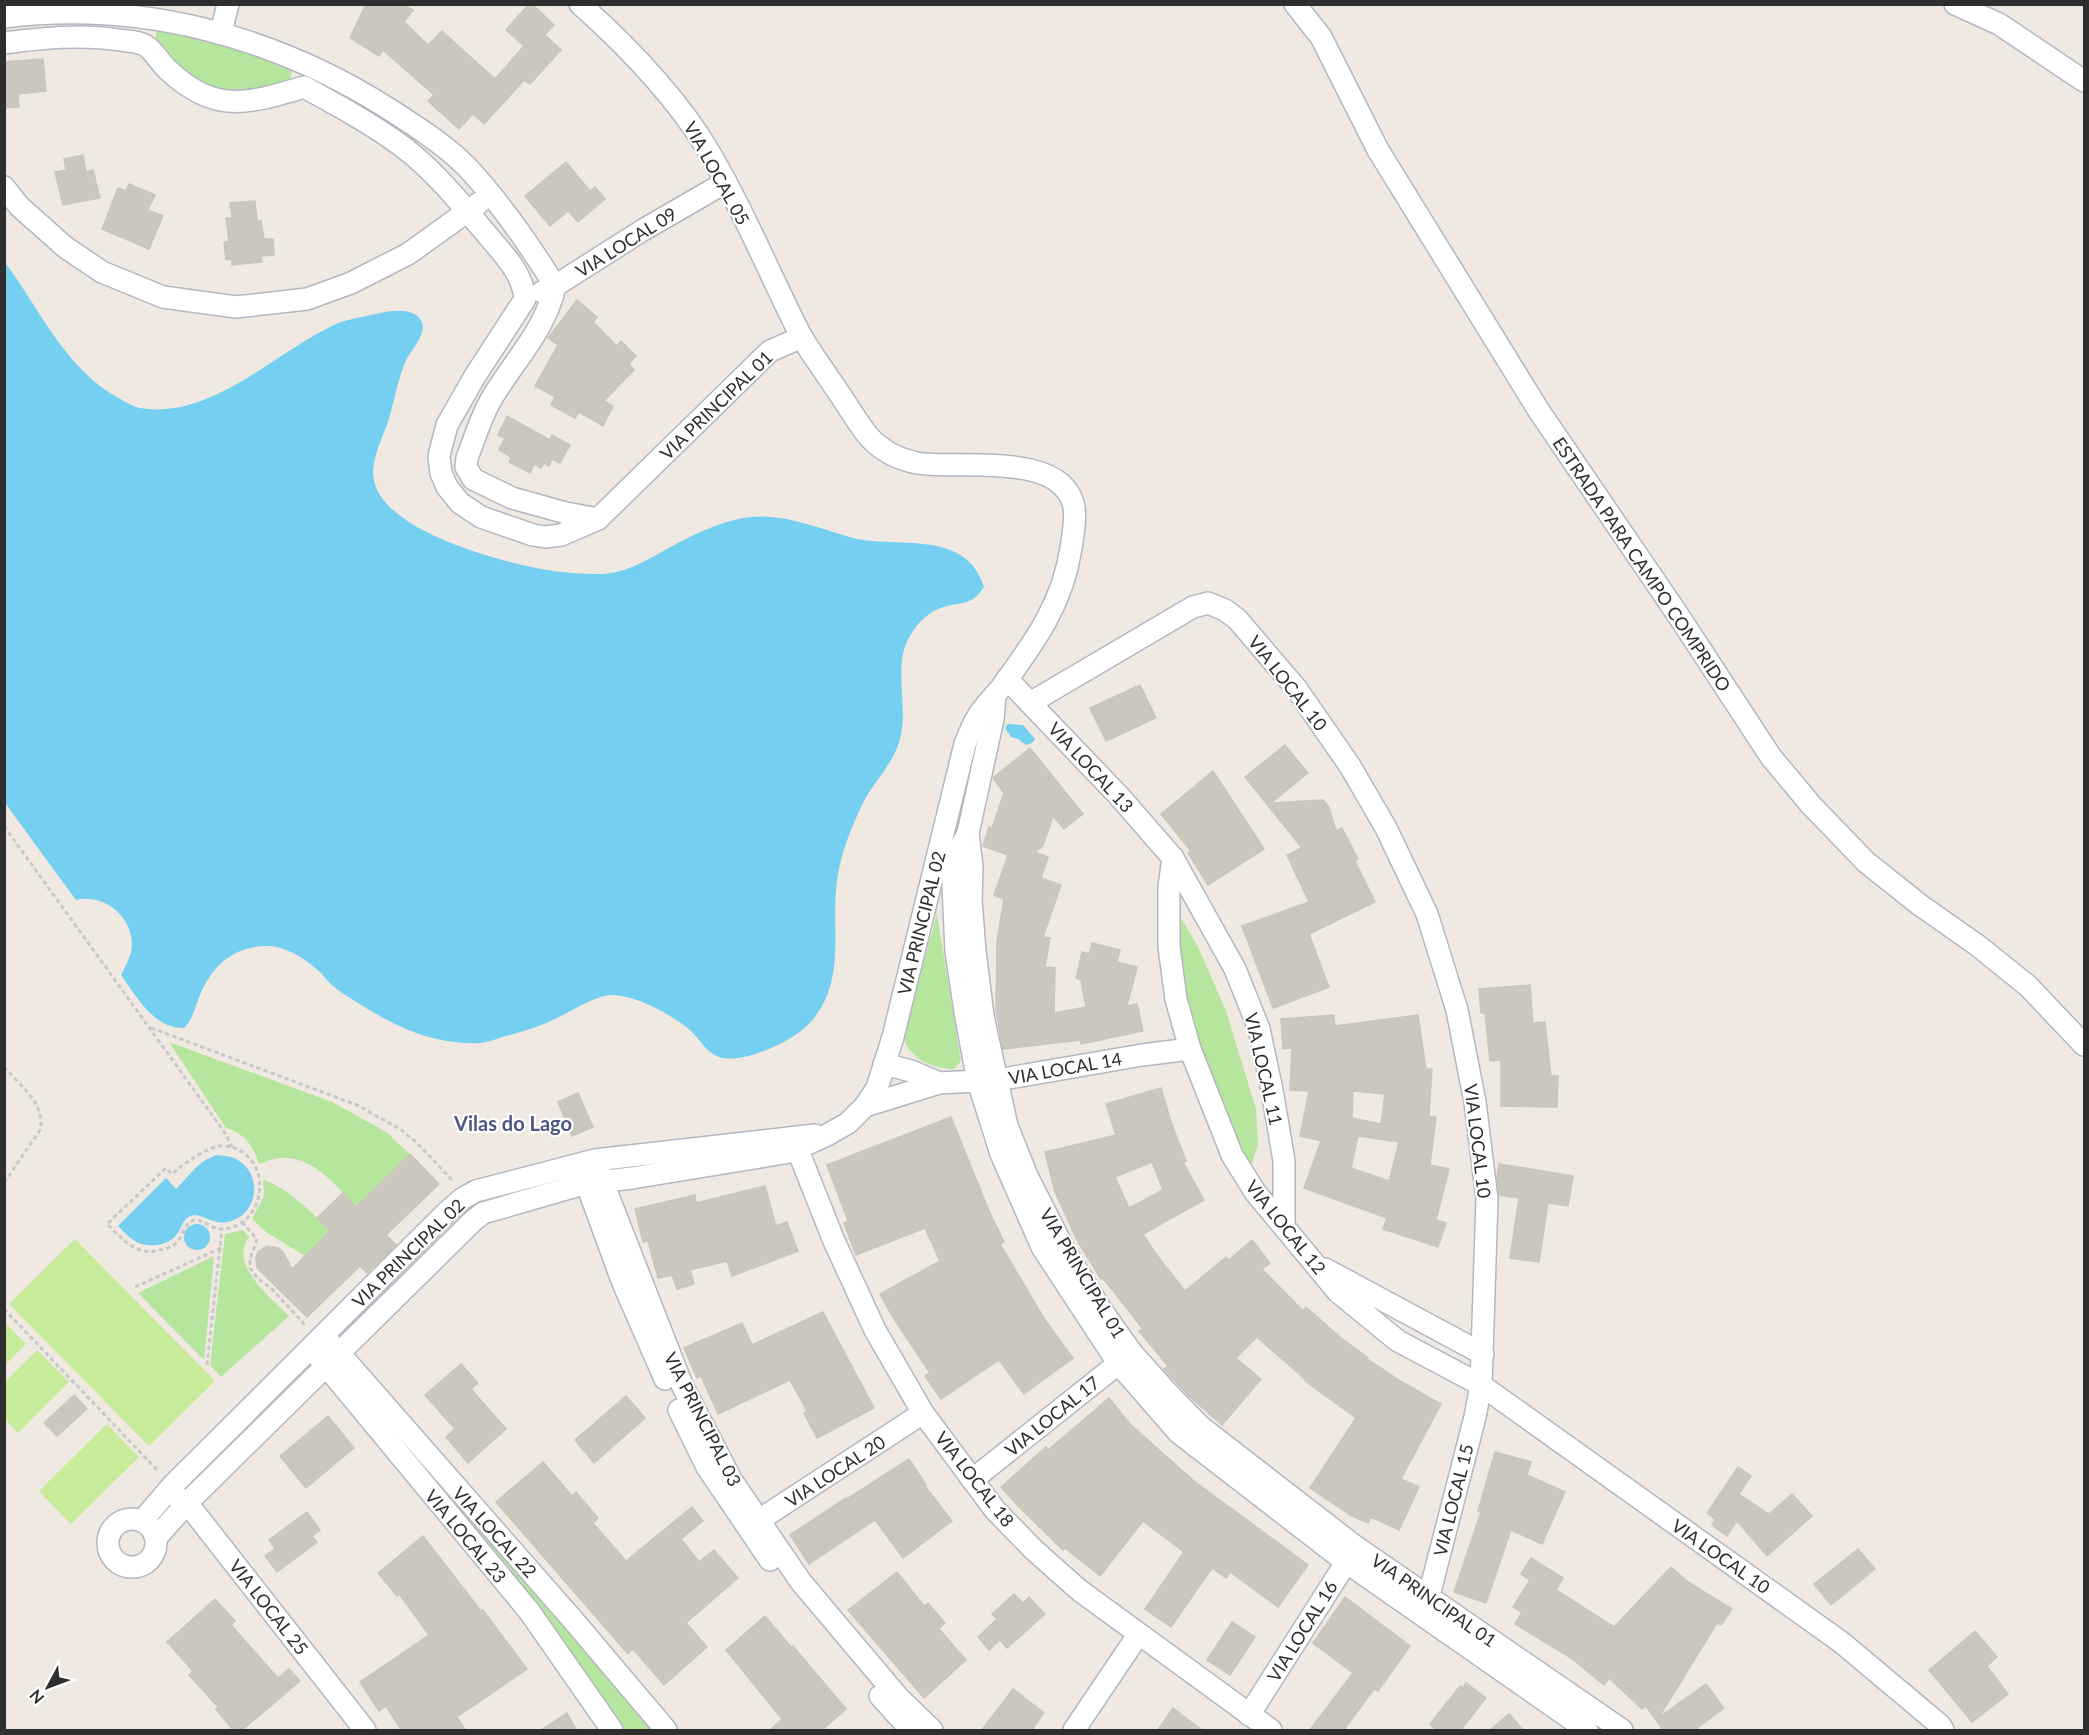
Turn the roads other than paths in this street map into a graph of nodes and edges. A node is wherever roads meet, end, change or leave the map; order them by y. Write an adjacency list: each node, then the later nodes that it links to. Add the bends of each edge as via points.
1 (228, 4): 7 (street)
2 (580, 4): 12 (street, VIA LOCAL 05, via 678,104)
3 (1295, 4): 25 (street, ESTRADA PARA CAMPO COMPRIDO, via 1321,37 1378,150 1539,411 1771,757 1866,862 2028,986)
4 (1955, 4): 11 (street, via 1999,24)
5 (147, 16): 6 (street, via 52,11); 7 (street); 9 (street)
6 (4, 17)
7 (221, 32): 10 (street, via 259,44)
8 (4, 43): 9 (street, via 46,37 100,37)
9 (144, 44): 10 (street, via 191,89 210,98 231,102 256,100)
10 (308, 77): 14 (street, via 359,90 405,119 465,166); 15 (street, via 351,113 403,147 447,186)
11 (2085, 81)
12 (726, 182): 16 (street, VIA LOCAL 09); 18 (street, VIA LOCAL 05)
13 (4, 187): 15 (street, via 19,206 65,247 102,272 163,297 236,306 307,298 351,283 408,254)
14 (490, 195): 15 (street); 16 (street, via 529,244)
15 (468, 212): 17 (street, via 514,268 524,287)
16 (555, 286): 17 (street, VIA LOCAL 09); 20 (street, via 542,324 491,401)
17 (525, 299): 19 (street, VIA PRINCIPAL 01, via 447,425)
18 (802, 337): 21 (street, VIA PRINCIPAL 01, via 770,351); 22 (street, VIA PRINCIPAL 01, via 867,434 883,450 919,463 1034,471 1053,478 1074,504 1069,565 1057,601 1040,635)
19 (439, 456): 20 (street); 21 (street, VIA PRINCIPAL 01, via 447,488 481,517 545,537 561,535)
20 (467, 458): 21 (street, via 466,468 473,479 492,489 512,498)
21 (598, 519)
22 (1001, 688): 23 (street, VIA LOCAL 13); 27 (street, VIA PRINCIPAL 02, via 982,709 965,744); 28 (street, VIA PRINCIPAL 01, via 968,833)
23 (1030, 703): 24 (street, VIA LOCAL 13); 36 (street, VIA LOCAL 10, via 1193,607 1208,603 1237,620 1296,688 1350,766 1386,828 1427,914 1457,1010 1475,1102 1487,1198)
24 (1173, 858): 26 (street, VIA LOCAL 12, via 1169,886 1170,947 1176,999); 33 (street, VIA LOCAL 11, via 1235,969 1259,1029 1284,1161)
25 (2085, 1045)
26 (1190, 1049): 28 (street, VIA LOCAL 14); 33 (street, VIA LOCAL 12, via 1232,1155 1255,1192)
27 (884, 1064): 29 (street, VIA LOCAL 14); 30 (street, VIA PRINCIPAL 02, via 877,1088)
28 (988, 1081): 29 (street, VIA LOCAL 14); 37 (street, VIA PRINCIPAL 01, via 1027,1176)
29 (939, 1083): 30 (street, VIA LOCAL 14)
30 (865, 1106): 31 (street, VIA PRINCIPAL 02, via 848,1123 827,1135)
31 (795, 1143): 32 (street, VIA PRINCIPAL 02, via 748,1160); 40 (street, VIA LOCAL 18, via 875,1330)
32 (591, 1172): 35 (street, VIA PRINCIPAL 02, via 488,1187 468,1196 447,1212); 38 (street, VIA PRINCIPAL 02, via 483,1213); 47 (street, VIA PRINCIPAL 03, via 623,1283 671,1393 707,1467)
33 (1284, 1227): 34 (street, VIA LOCAL 12)
34 (1314, 1263): 36 (street); 39 (street, VIA LOCAL 12, via 1338,1292 1398,1341)
35 (317, 1341): 38 (street, VIA LOCAL 23); 44 (street, VIA PRINCIPAL 02)
36 (1483, 1354): 39 (street, VIA LOCAL 10)
37 (1125, 1358): 43 (street, VIA LOCAL 17); 49 (street, VIA PRINCIPAL 01)
38 (332, 1360): 41 (street, VIA LOCAL 22); 42 (street, VIA LOCAL 23); 45 (street, VIA PRINCIPAL 02)
39 (1481, 1385): 50 (street, VIA LOCAL 15); 62 (street, VIA LOCAL 10, via 1841,1642)
40 (923, 1413): 43 (street, VIA LOCAL 18); 47 (street, VIA LOCAL 20)
41 (438, 1468): 42 (street); 55 (street, VIA LOCAL 22)
42 (420, 1480): 54 (street, VIA LOCAL 23, via 529,1611)
43 (972, 1480): 51 (street, VIA LOCAL 18, via 1034,1550)
44 (172, 1486): 45 (street, VIA LOCAL 25, via 175,1494); 46 (street, VIA PRINCIPAL 02)
45 (187, 1503): 48 (street, VIA PRINCIPAL 02); 53 (street, VIA LOCAL 25)
46 (142, 1521): 48 (street, via 151,1527); 48 (street, VIA PRINCIPAL 02, via 126,1519 111,1531 113,1556 127,1566 140,1565 153,1555)
47 (754, 1524): 56 (street, VIA PRINCIPAL 03, via 792,1589); 57 (street, VIA PRINCIPAL 03, via 898,1697)
48 (156, 1538)
49 (1351, 1554): 50 (street, VIA PRINCIPAL 01); 52 (street, VIA LOCAL 16)
50 (1426, 1606): 60 (street, VIA PRINCIPAL 01); 61 (street, VIA PRINCIPAL 01)
51 (1138, 1635): 52 (street, VIA LOCAL 18); 58 (street)
52 (1249, 1715): 59 (street, VIA LOCAL 18)
53 (365, 1731)
54 (612, 1731)
55 (666, 1731)
56 (911, 1731)
57 (932, 1731)
58 (1074, 1731)
59 (1271, 1731)
60 (1587, 1731)
61 (1622, 1731)
62 (1943, 1731)

